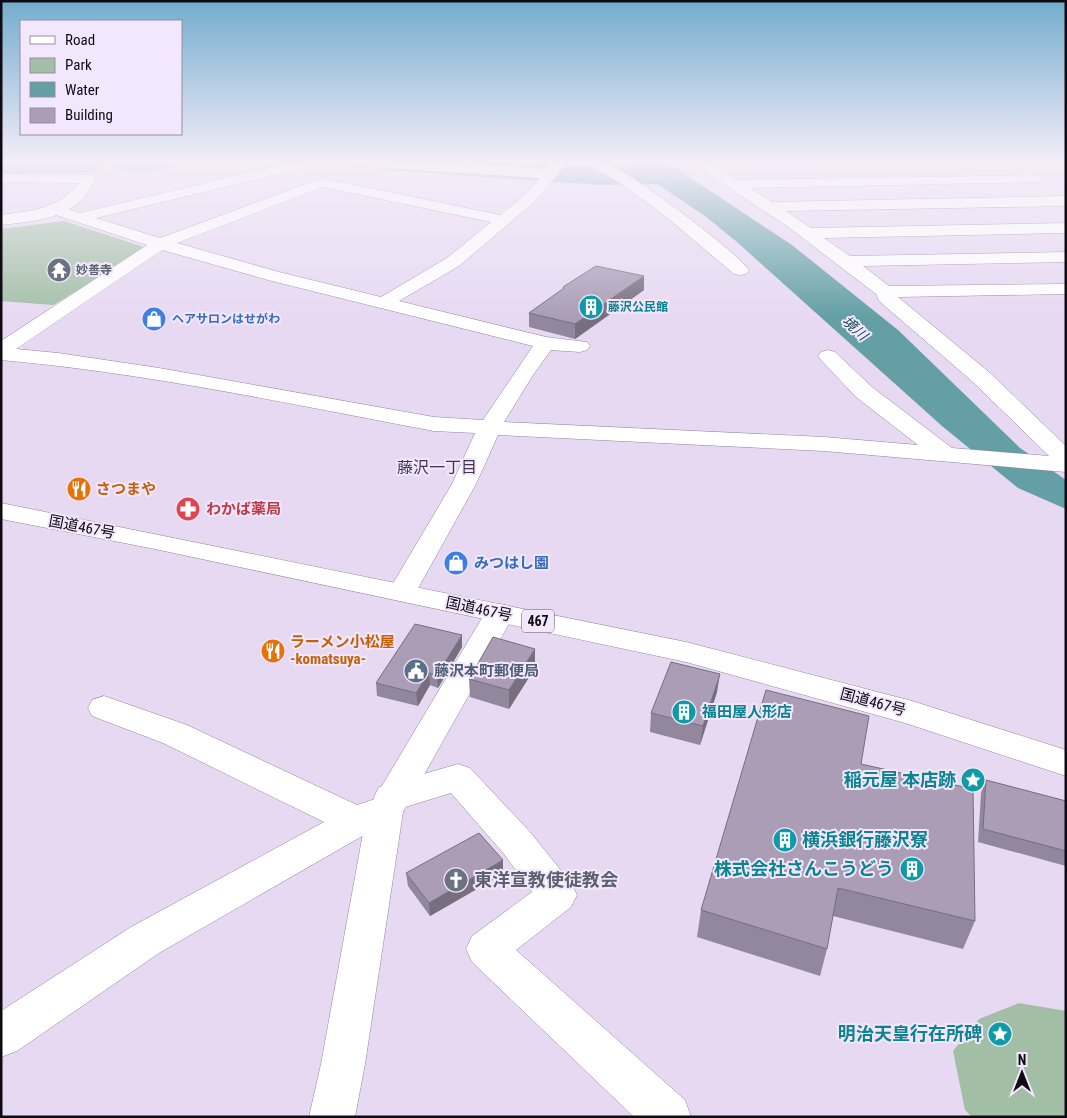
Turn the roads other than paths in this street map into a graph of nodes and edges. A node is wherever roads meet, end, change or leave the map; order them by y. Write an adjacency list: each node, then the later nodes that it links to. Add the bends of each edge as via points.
1 (33, 213): 10 (main road)
2 (64, 213): 9 (main road)
3 (97, 213): 9 (main road)
4 (241, 213): 14 (main road)
5 (470, 213): 11 (main road)
6 (511, 213): 11 (main road)
7 (671, 213): 17 (main road)
8 (779, 213): 13 (main road)
9 (78, 218): 14 (main road)
10 (1, 220)
11 (502, 220): 20 (main road, via 453,262)
12 (1066, 228): 13 (main road)
13 (809, 233): 16 (main road)
14 (160, 244): 20 (main road); 23 (main road)
15 (1066, 257): 16 (main road)
16 (847, 261): 19 (main road)
17 (740, 270)
18 (1066, 289): 19 (main road)
19 (886, 292): 27 (main road, via 886,297 981,377)
20 (383, 304): 21 (main road)
21 (546, 343): 22 (main road); 25 (main road)
22 (580, 346)
23 (1, 352): 25 (main road, via 240,387 405,420)
24 (828, 356): 26 (main road, via 864,392)
25 (489, 428): 26 (main road, via 824,444); 29 (main road, via 464,484)
26 (954, 456): 27 (main road)
27 (1058, 463)
28 (1, 511): 29 (main road, 国道467号 / 467)
29 (402, 592): 30 (main road, 国道467号 / 467)
30 (500, 613): 32 (main road, 国道467号 / 467, via 686,652 912,713); 33 (main road)
31 (104, 708): 33 (main road)
32 (1066, 763)
33 (378, 810): 34 (main road, via 145,940); 35 (main road, via 343,1064); 36 (main road, via 458,777 557,894 486,949)
34 (1, 1036)
35 (332, 1117)
36 (668, 1117)

